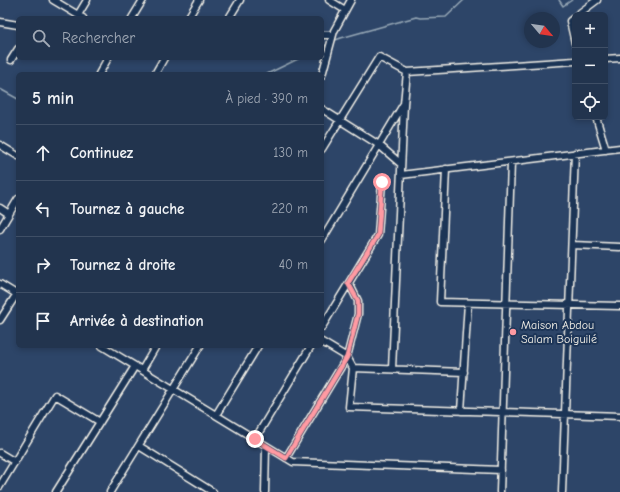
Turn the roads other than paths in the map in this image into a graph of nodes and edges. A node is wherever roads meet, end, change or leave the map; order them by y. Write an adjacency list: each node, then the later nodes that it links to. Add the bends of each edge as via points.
1 (53, 0): 11 (street)
2 (87, 0): 11 (street)
3 (143, 0): 12 (street)
4 (199, 0): 13 (street)
5 (240, 0): 14 (street)
6 (329, 0): 9 (street)
7 (351, 0): 9 (street)
8 (597, 0): 10 (street)
9 (346, 10): 20 (street)
10 (581, 12)
11 (80, 16)
12 (133, 16)
13 (189, 16)
14 (230, 16)
15 (572, 19): 18 (street)
16 (0, 22): 17 (street)
17 (16, 25)
18 (572, 30)
19 (324, 35): 20 (street)
20 (332, 37): 30 (street)
21 (16, 52): 24 (street)
22 (620, 58): 23 (street)
23 (608, 59)
24 (11, 60)
25 (107, 60): 28 (street)
26 (163, 60): 29 (street)
27 (572, 61): 31 (street)
28 (99, 72)
29 (156, 72)
30 (323, 72)
31 (407, 72): 32 (street); 34 (street, via 379,57)
32 (404, 104): 37 (street); 44 (street)
33 (324, 110): 34 (street)
34 (340, 120): 37 (street); 38 (street)
35 (597, 120): 40 (street)
36 (0, 145): 42 (street)
37 (379, 145): 44 (street); 52 (street)
38 (324, 146)
39 (620, 148): 40 (street)
40 (606, 150): 41 (street)
41 (575, 154): 43 (street); 53 (street)
42 (16, 155)
43 (511, 162): 45 (street); 60 (street)
44 (401, 164): 46 (street)
45 (446, 170): 46 (street); 59 (street, via 440,302)
46 (401, 175): 74 (street)
47 (382, 182): 55 (street, via 378,235)
48 (16, 202): 50 (street)
49 (0, 208): 50 (street)
50 (9, 214): 51 (street)
51 (0, 229)
52 (324, 237)
53 (572, 245): 54 (street); 61 (street)
54 (620, 247)
55 (348, 283): 64 (street); 71 (street, via 358,301 358,314)
56 (0, 284): 57 (street)
57 (16, 293)
58 (16, 297): 63 (street)
59 (468, 303): 60 (street); 76 (street)
60 (506, 303): 61 (street); 79 (street)
61 (569, 304): 62 (street); 80 (street)
62 (620, 306)
63 (0, 320)
64 (324, 324)
65 (324, 343): 71 (street)
66 (106, 348): 72 (street)
67 (155, 348): 75 (street)
68 (199, 348): 77 (street)
69 (257, 348): 81 (street)
70 (310, 348): 84 (street)
71 (347, 357): 73 (street); 88 (street)
72 (135, 366): 75 (street); 83 (street)
73 (353, 368): 74 (street); 78 (street, via 349,407)
74 (392, 369): 76 (street)
75 (142, 370): 77 (street)
76 (464, 372): 78 (street)
77 (174, 389): 81 (street); 85 (street)
78 (462, 411): 79 (street)
79 (502, 412): 80 (street); 90 (street)
80 (565, 414): 82 (street); 97 (street)
81 (216, 415): 84 (street)
82 (620, 416)
83 (100, 422): 89 (street, via 55,395); 92 (street)
84 (255, 439): 86 (street)
85 (139, 446): 93 (street); 94 (street)
86 (266, 446): 88 (street); 95 (street)
87 (0, 453): 89 (street)
88 (286, 458): 90 (street, via 293,462)
89 (15, 462): 91 (street)
90 (500, 470): 96 (street)
91 (0, 486)
92 (58, 491)
93 (110, 492)
94 (212, 492)
95 (265, 492)
96 (500, 492)
97 (562, 492)

